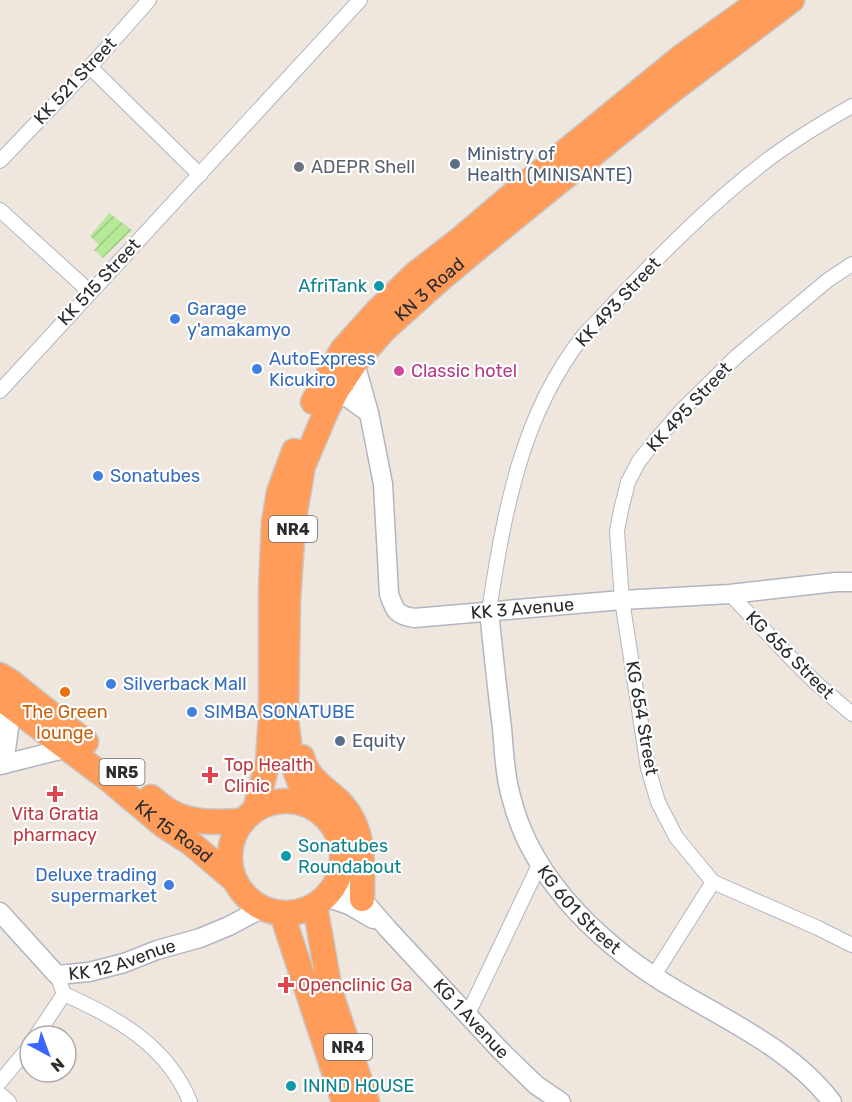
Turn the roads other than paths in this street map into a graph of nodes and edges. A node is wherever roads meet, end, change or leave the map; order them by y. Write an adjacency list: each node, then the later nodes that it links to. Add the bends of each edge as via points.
1 (149, 0): 5 (street, KK 521 Street)
2 (360, 0): 8 (street, KK 515 Street)
3 (761, 0): 12 (highway, KN 3 Road / NR4, via 671,65 415,274 377,311)
4 (792, 0): 12 (highway, KN 3 Road / NR4, via 674,89)
5 (90, 67): 7 (street, KK 521 Street); 8 (street)
6 (852, 106): 20 (street, KK 493 Street, via 773,156 719,201 661,255 573,349 532,424 512,485)
7 (0, 161)
8 (200, 174): 11 (street, KK 515 Street)
9 (0, 210): 11 (street)
10 (852, 264): 19 (street, KK 495 Street, via 737,356 682,410 639,461 628,482 617,531)
11 (90, 292): 14 (street, KK 515 Street)
12 (349, 356): 13 (highway, KN 3 Road / NR4); 15 (main road, KK 3 Avenue); 23 (highway, KN 3 Road / NR4, via 311,404 279,492 271,589)
13 (337, 390): 15 (main road); 23 (highway, KN 3 Road / NR4, via 303,466 293,524)
14 (0, 391)
15 (369, 413): 20 (main road, KK 3 Avenue, via 383,484 389,594 394,608 403,616 414,618)
16 (844, 582): 17 (street); 18 (main road, KK 3 Avenue)
17 (852, 593)
18 (730, 594): 19 (main road, KK 3 Avenue); 24 (street, KG 656 Street)
19 (622, 600): 20 (main road, KK 3 Avenue); 31 (street, KG 654 Street, via 648,768 658,802 676,837)
20 (489, 610): 29 (main road, KG 601 Street, via 511,800)
21 (0, 675): 28 (highway, KK 15 Road / NR5, via 171,812 197,821)
22 (2, 700): 25 (highway, KK 15 Road / NR5); 26 (main road, via 9,728)
23 (281, 714): 27 (highway, via 291,759); 28 (highway); 33 (highway, via 296,735 304,764 314,780 341,803 354,822 361,841)
24 (852, 714)
25 (68, 748): 26 (main road); 30 (highway, KK 15 Road / NR5)
26 (2, 765)
27 (308, 805): 28 (highway, via 272,802); 32 (highway, NR4, via 324,815 342,848 342,864)
28 (249, 815): 30 (highway, via 232,838 229,859)
29 (540, 863): 39 (main road, KG 601 Street, via 566,901 595,932); 42 (street)
30 (233, 879): 34 (highway, NR4, via 244,897)
31 (713, 882): 37 (street, KG 654 Street); 39 (street)
32 (327, 894): 33 (main road, KG 1 Avenue); 34 (highway, via 299,913); 36 (main road, KG 1 Avenue); 41 (highway, NR4)
33 (362, 898): 36 (main road, KG 1 Avenue)
34 (272, 911): 38 (main road, KK 12 Avenue, via 124,963); 41 (highway, NR4)
35 (0, 912): 38 (main road, KK 12 Avenue)
36 (387, 928): 42 (main road, KG 1 Avenue)
37 (852, 945)
38 (57, 975): 40 (street)
39 (653, 977): 52 (main road, KG 601 Street, via 796,1063)
40 (64, 994): 43 (street); 48 (street, via 100,1010 156,1050 178,1077)
41 (320, 994): 49 (highway, NR4); 50 (highway, NR4)
42 (468, 1014): 51 (main road, KG 1 Avenue, via 500,1050)
43 (44, 1024)
44 (18, 1060): 45 (street)
45 (0, 1082)
46 (0, 1094): 47 (street)
47 (9, 1102)
48 (190, 1102)
49 (344, 1102)
50 (367, 1102)
51 (561, 1102)
52 (832, 1102)

